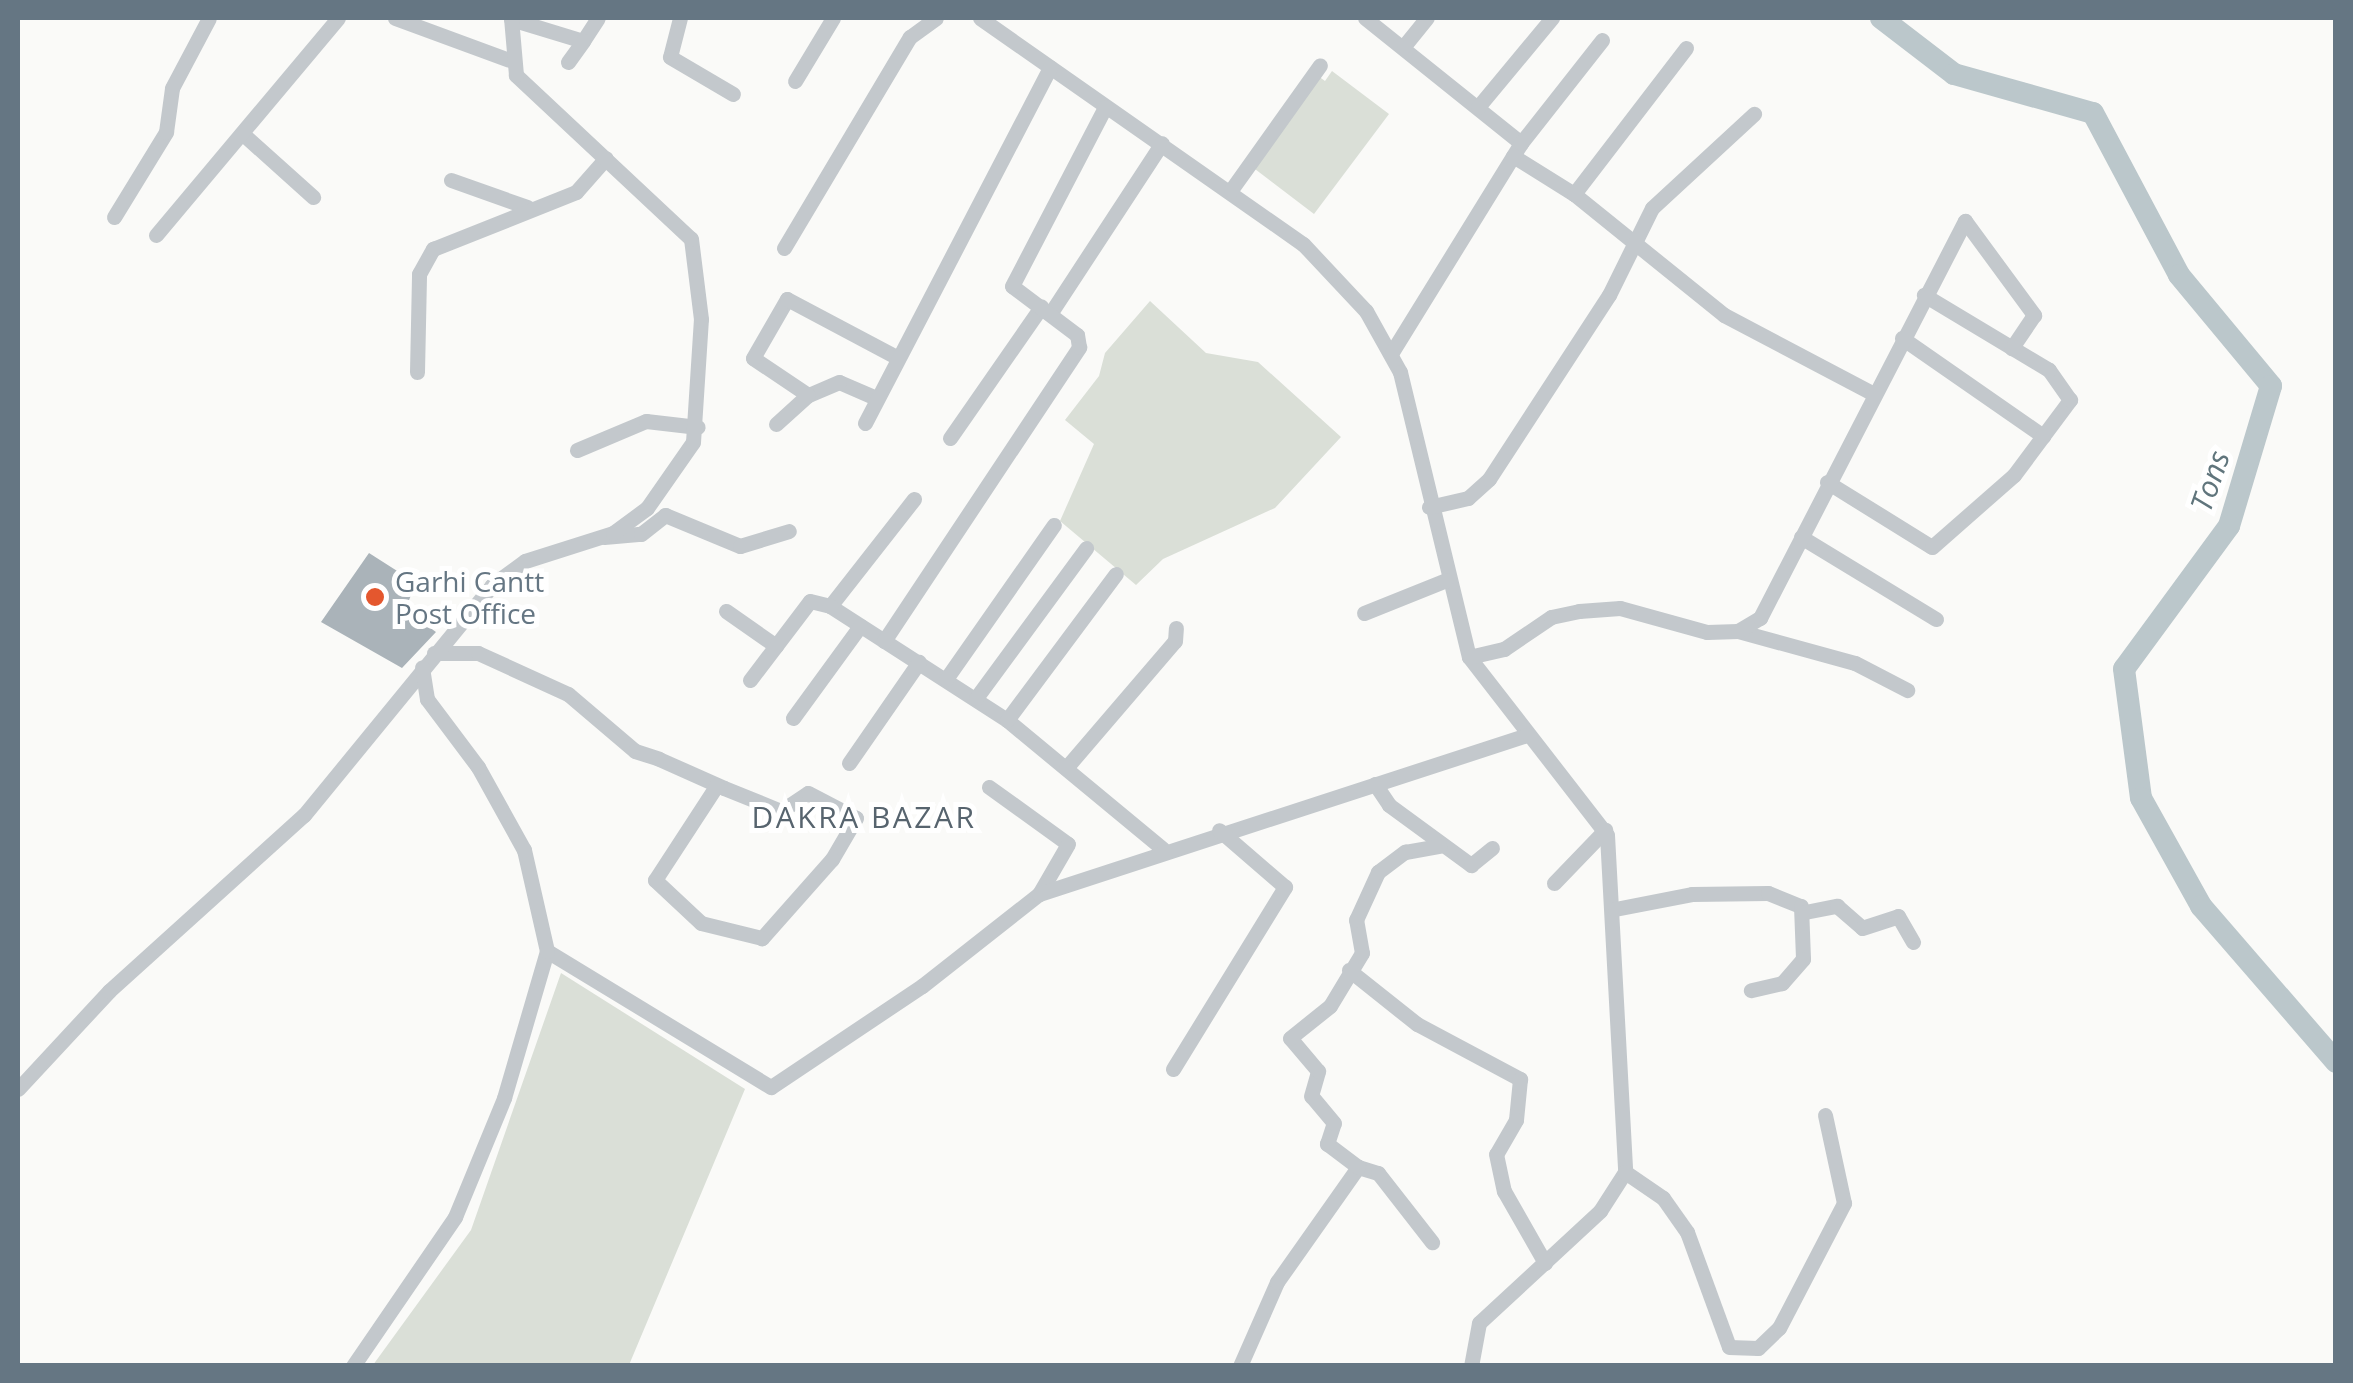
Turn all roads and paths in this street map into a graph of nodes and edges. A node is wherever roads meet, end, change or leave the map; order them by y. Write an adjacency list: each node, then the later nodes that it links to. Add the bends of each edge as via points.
1 (208, 18): 35 (street, via 172,88 166,132)
2 (338, 18): 26 (street)
3 (395, 18): 17 (street)
4 (511, 18): 14 (street); 17 (street)
5 (598, 18): 14 (street)
6 (680, 18): 22 (street, via 670,57)
7 (833, 18): 21 (street)
8 (936, 18): 38 (street, via 910,37)
9 (980, 18): 20 (street)
10 (1365, 18): 15 (street)
11 (1428, 18): 15 (street)
12 (1552, 18): 24 (street)
13 (1602, 40): 28 (street)
14 (582, 41): 18 (street)
15 (1404, 46): 24 (street)
16 (1686, 48): 32 (street)
17 (509, 60): 29 (street, via 528,90)
18 (568, 62)
19 (1320, 65): 31 (street)
20 (1050, 67): 23 (street); 44 (street)
21 (796, 81)
22 (733, 94)
23 (1106, 106): 27 (street); 40 (street, via 1013,279 1017,292)
24 (1478, 108): 28 (street)
25 (1754, 114): 37 (street, via 1652,208)
26 (244, 134): 33 (street); 36 (street)
27 (1162, 144): 31 (street); 40 (street)
28 (1517, 150): 32 (street); 43 (street)
29 (606, 158): 34 (street, via 576,192); 51 (street, via 691,240 701,319)
30 (452, 180): 34 (street)
31 (1231, 190): 43 (street, via 1337,276)
32 (1574, 194): 37 (street)
33 (313, 197)
34 (527, 207): 45 (street, via 424,259)
35 (114, 217)
36 (156, 235)
37 (1632, 247): 46 (street, via 1724,315); 57 (street, via 1489,479 1468,498)
38 (784, 248)
39 (1924, 295): 41 (street); 42 (street); 42 (street, via 1969,221 2034,314)
40 (1046, 310): 53 (street); 72 (street, via 1077,334 1077,352)
41 (1902, 338): 46 (street); 52 (street)
42 (2012, 348): 52 (street, via 2060,378 2068,392)
43 (1392, 352): 57 (street)
44 (896, 357): 47 (street, via 787,299 753,358); 48 (street)
45 (417, 372)
46 (1872, 393): 55 (street)
47 (808, 395): 48 (street, via 839,382); 50 (street)
48 (876, 398): 49 (street)
49 (865, 423)
50 (776, 424)
51 (698, 427): 54 (street, via 646,421); 61 (street, via 647,508)
52 (2043, 436): 55 (street, via 2014,474 1932,547)
53 (950, 438)
54 (577, 450)
55 (1826, 482): 60 (street)
56 (914, 499): 65 (street)
57 (1430, 506): 64 (street)
58 (1054, 525): 78 (street)
59 (790, 531): 61 (street, via 740,546 664,515 641,534)
60 (1800, 536): 68 (street); 71 (street, via 1766,610)
61 (600, 537): 74 (street, via 525,561)
62 (1086, 548): 81 (street)
63 (1116, 574): 83 (street)
64 (1446, 580): 67 (street); 75 (street)
65 (830, 606): 69 (street); 73 (street, via 810,601)
66 (726, 612): 73 (street)
67 (1364, 613)
68 (1936, 619)
69 (860, 626): 72 (street); 82 (street)
70 (1176, 628): 86 (street, via 1175,641)
71 (1738, 631): 75 (street, via 1695,630 1620,608 1579,611 1551,618 1504,650); 80 (street, via 1855,662)
72 (884, 641): 76 (street)
73 (776, 646): 79 (street)
74 (434, 653): 77 (street); 88 (street, via 478,654 568,694 636,751)
75 (1469, 657): 84 (street)
76 (919, 662): 78 (street); 85 (street)
77 (422, 667): 100 (street, via 426,699 478,767 524,850); 104 (street, via 360,754 304,815 108,991)
78 (946, 679): 81 (street)
79 (750, 680)
80 (1907, 690)
81 (976, 698): 83 (street)
82 (793, 718)
83 (1007, 720): 86 (street)
84 (1528, 735): 87 (street); 91 (street)
85 (849, 762)
86 (1066, 768): 94 (street)
87 (1374, 784): 90 (street); 92 (street)
88 (717, 785): 88 (street, via 782,811 808,793 857,821 762,938 700,924 654,880)
89 (989, 786): 96 (street, via 1068,844)
90 (1219, 830): 94 (street); 103 (street, via 1285,887)
91 (1605, 830): 95 (street); 97 (street)
92 (1439, 846): 93 (street, via 1474,866); 101 (street, via 1405,852 1378,872 1356,920 1365,945)
93 (1492, 848)
94 (1163, 849): 96 (street)
95 (1554, 883)
96 (1039, 894): 100 (street, via 922,986 772,1087)
97 (1616, 909): 98 (street, via 1692,894 1768,893); 107 (street)
98 (1805, 912): 99 (street, via 1836,906 1862,928 1898,916); 102 (street, via 1803,960 1782,983)
99 (1914, 942)
100 (547, 951): 110 (street, via 504,1098 456,1217)
101 (1348, 970): 106 (street, via 1330,1006 1289,1041 1318,1072 1311,1096 1334,1124 1326,1144); 109 (street, via 1417,1024 1524,1084 1496,1154 1504,1191)
102 (1750, 990)
103 (1173, 1070)
104 (18, 1089)
105 (1825, 1115): 107 (street, via 1844,1203 1779,1328 1758,1348 1729,1346 1687,1232 1663,1198)
106 (1358, 1167): 108 (street, via 1386,1181); 111 (street, via 1278,1282)
107 (1625, 1172): 109 (street, via 1600,1211)
108 (1432, 1242)
109 (1545, 1262): 112 (street, via 1479,1323)
110 (353, 1366)
111 (1240, 1366)
112 (1471, 1366)

